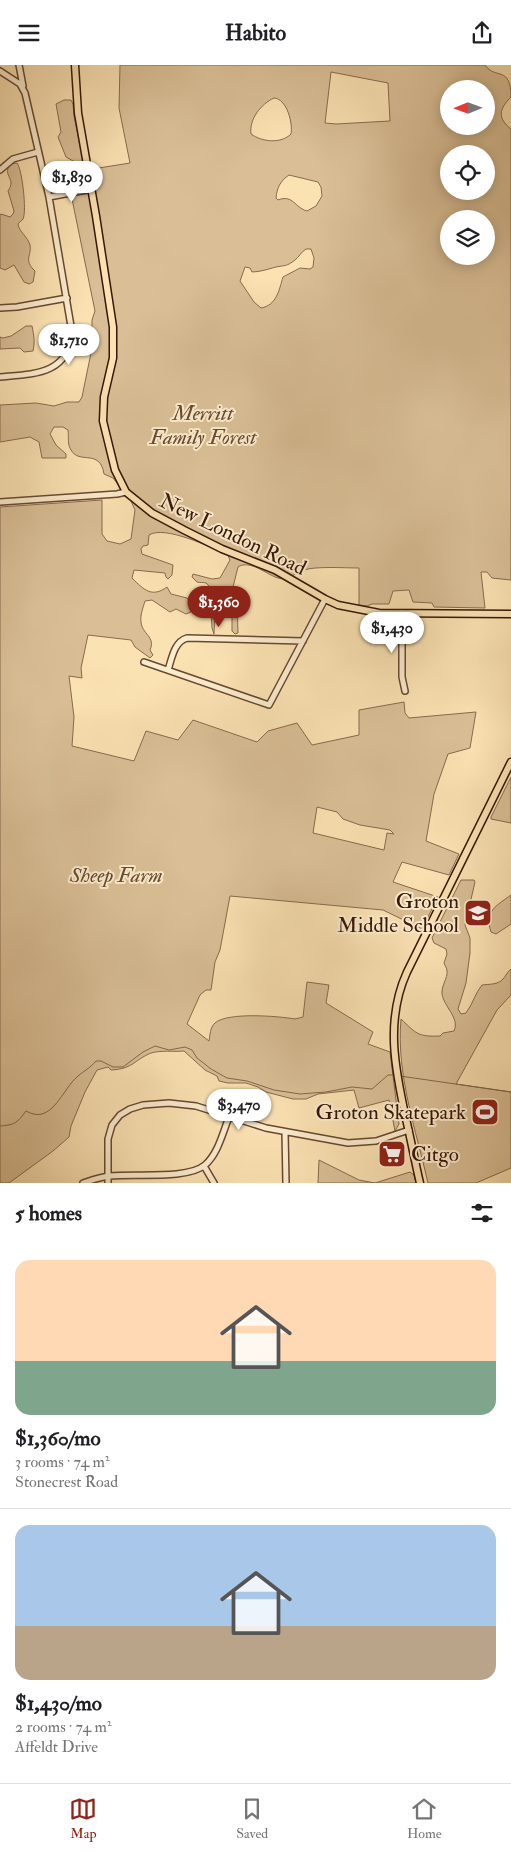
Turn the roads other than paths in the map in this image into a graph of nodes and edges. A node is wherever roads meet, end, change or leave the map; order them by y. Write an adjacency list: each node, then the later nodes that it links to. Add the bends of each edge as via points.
1 (19, 65): 4 (street)
2 (75, 65): 7 (main road, New London Road, via 77,105)
3 (0, 71): 4 (street, via 20,84)
4 (25, 93): 5 (street)
5 (38, 152): 6 (street, via 13,159); 8 (street)
6 (0, 170)
7 (90, 179): 8 (street); 9 (main road, New London Road)
8 (47, 187): 10 (street)
9 (92, 189): 10 (street); 14 (main road, New London Road, via 113,338 103,421 113,463)
10 (49, 197): 11 (street)
11 (67, 298): 12 (street); 13 (street, via 72,332 64,356 44,371)
12 (0, 308)
13 (0, 377)
14 (126, 492): 15 (street); 16 (main road, New London Road, via 152,513 222,549 275,570)
15 (0, 502)
16 (325, 599): 17 (main road, New London Road, via 368,612); 19 (street)
17 (402, 613): 18 (main road, New London Road); 22 (street)
18 (511, 615)
19 (303, 641): 21 (street, via 187,637 177,643); 21 (street, via 269,705)
20 (144, 662): 21 (street)
21 (168, 670)
22 (405, 691)
23 (511, 762): 25 (main road, via 401,986 396,1003 393,1041)
24 (229, 1117): 26 (street); 27 (street, via 214,1153); 28 (street, via 183,1104 155,1104 130,1109 112,1125 108,1139)
25 (409, 1130): 26 (street, via 380,1140 356,1143); 33 (main road)
26 (285, 1132): 32 (street)
27 (204, 1166): 28 (street, via 185,1173); 31 (street)
28 (108, 1176): 29 (street); 30 (street)
29 (83, 1183)
30 (108, 1183)
31 (214, 1183)
32 (286, 1183)
33 (420, 1183)

